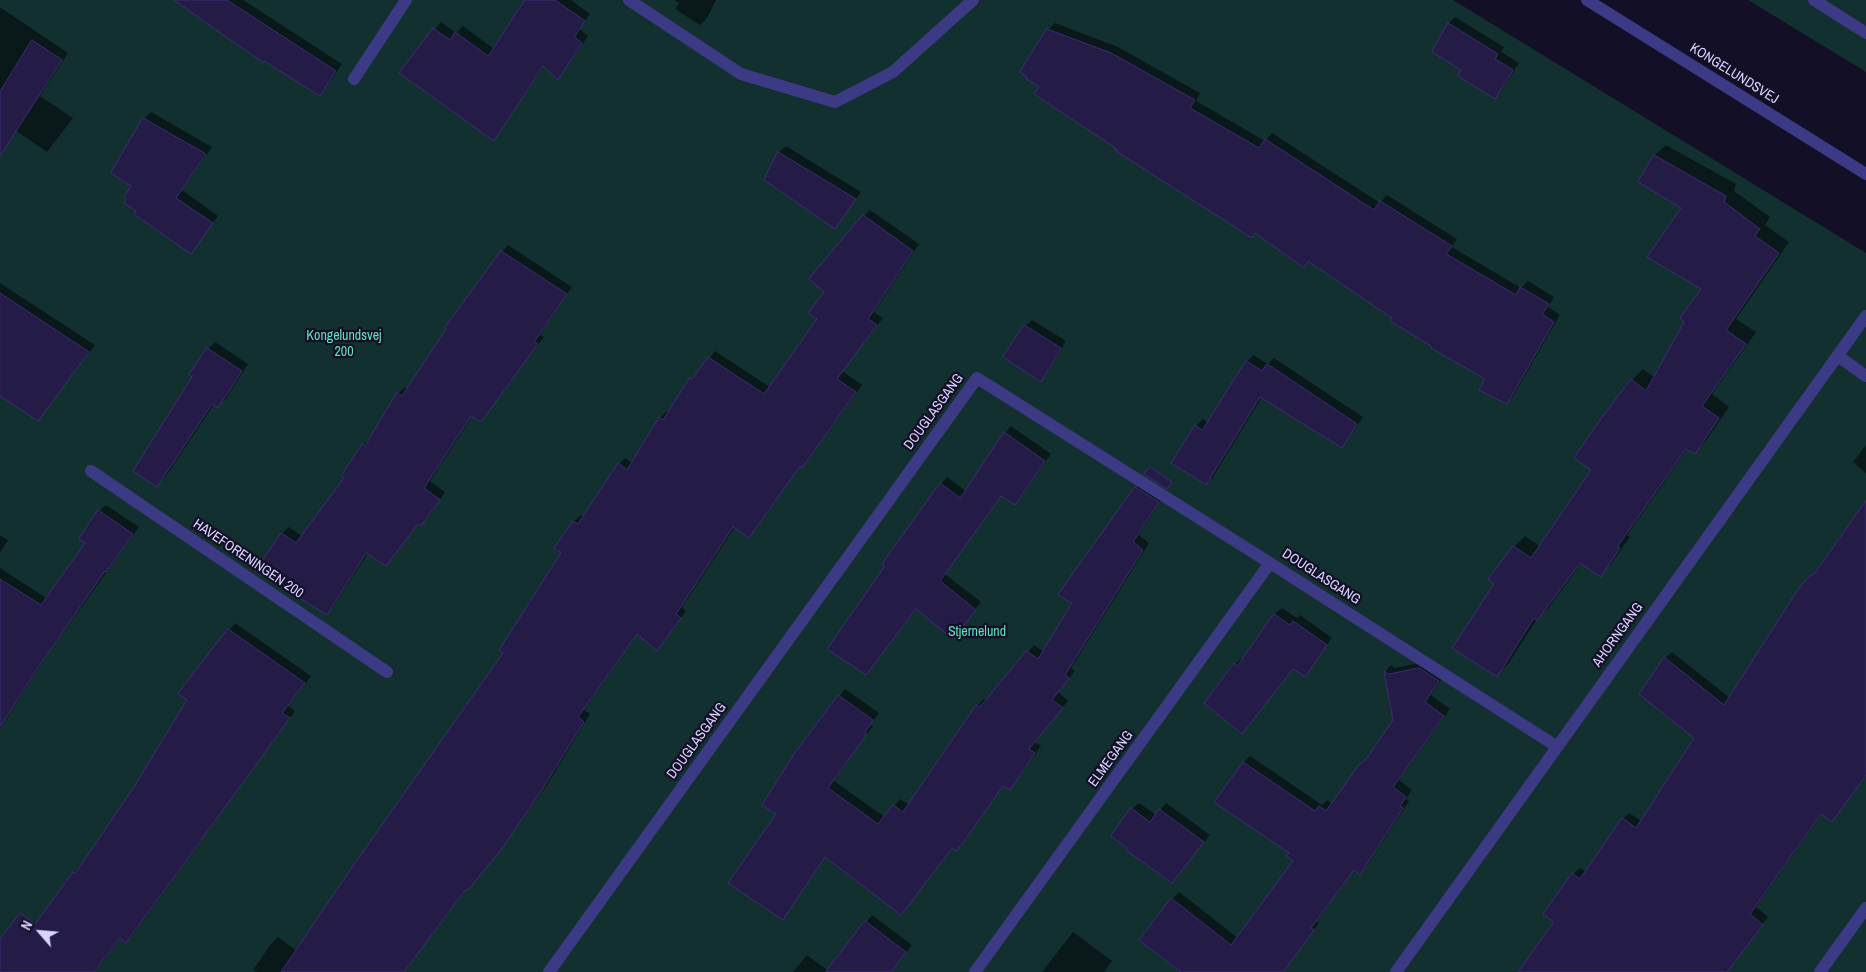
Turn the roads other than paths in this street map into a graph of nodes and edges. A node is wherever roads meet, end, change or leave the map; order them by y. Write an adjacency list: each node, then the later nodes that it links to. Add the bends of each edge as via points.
1 (406, 0): 7 (street)
2 (629, 0): 3 (street, via 741,74 835,102 893,72)
3 (973, 0)
4 (1587, 0): 8 (street, KONGELUNDSVEJ)
5 (1819, 1): 6 (street)
6 (1866, 33)
7 (354, 79)
8 (1866, 174)
9 (1866, 316): 10 (street, AHORNGANG)
10 (1838, 356): 11 (street); 15 (street, AHORNGANG)
11 (1866, 376)
12 (91, 471): 14 (street, HAVEFORENINGEN 200)
13 (1270, 562): 15 (street, DOUGLASGANG); 17 (street, DOUGLASGANG, via 976,378); 18 (street, ELMEGANG)
14 (388, 672)
15 (1556, 746): 19 (street, AHORNGANG)
16 (1866, 908): 20 (street)
17 (549, 972)
18 (975, 972)
19 (1396, 972)
20 (1820, 972)

